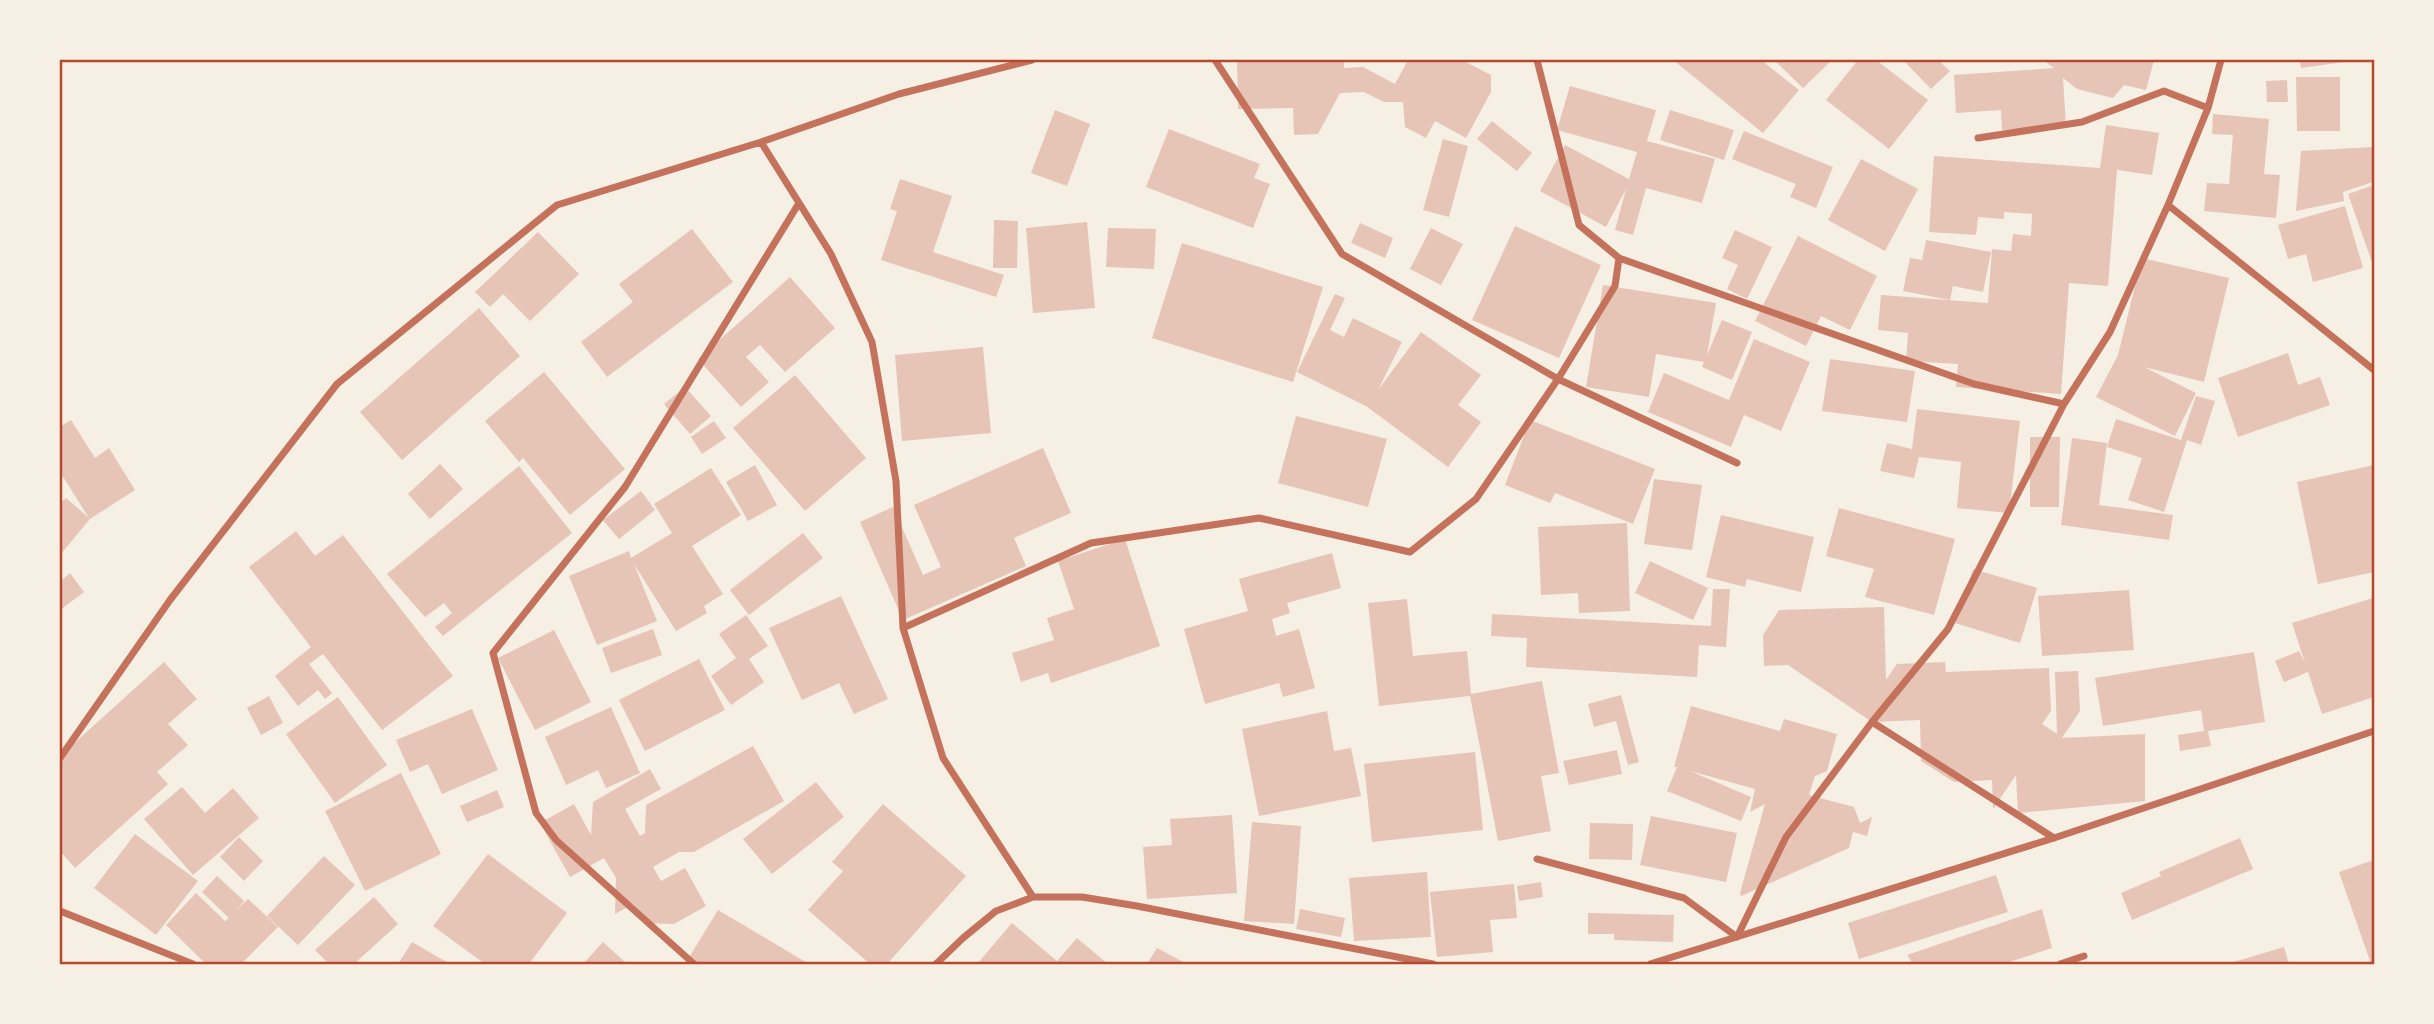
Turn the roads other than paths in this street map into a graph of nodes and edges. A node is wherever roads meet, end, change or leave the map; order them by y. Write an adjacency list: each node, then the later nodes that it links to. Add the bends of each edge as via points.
1 (1032, 60): 7 (street, via 899,94)
2 (1215, 60): 12 (street, via 1342,254)
3 (1537, 60): 10 (street, via 1578,225)
4 (2221, 60): 5 (street)
5 (2208, 108): 6 (street, via 2164,91 2082,122); 9 (street)
6 (1978, 138)
7 (761, 142): 8 (street); 18 (street, via 557,205 337,384 170,600)
8 (799, 203): 15 (street, via 831,254 872,342 896,481); 26 (street, via 625,487 493,653 537,813 556,840)
9 (2168, 205): 11 (street); 13 (street, via 2110,332)
10 (1619, 258): 12 (street, via 1615,286); 13 (street, via 1974,384)
11 (2375, 370)
12 (1558, 379): 14 (street); 15 (street, via 1476,499 1410,552 1259,518 1091,543)
13 (2064, 404): 16 (street, via 1948,629)
14 (1737, 463)
15 (903, 628): 21 (street, via 943,758)
16 (1872, 722): 19 (street); 23 (street, via 1786,837)
17 (2375, 731): 19 (street)
18 (60, 758)
19 (2054, 838): 23 (street)
20 (1537, 859): 23 (street, via 1684,898)
21 (1033, 897): 27 (street, via 996,911); 28 (street, via 1082,897 1138,906)
22 (60, 911): 25 (street)
23 (1737, 937): 29 (street)
24 (2084, 956): 30 (street)
25 (193, 964)
26 (694, 964)
27 (936, 964)
28 (1433, 964)
29 (1650, 964)
30 (2060, 964)

